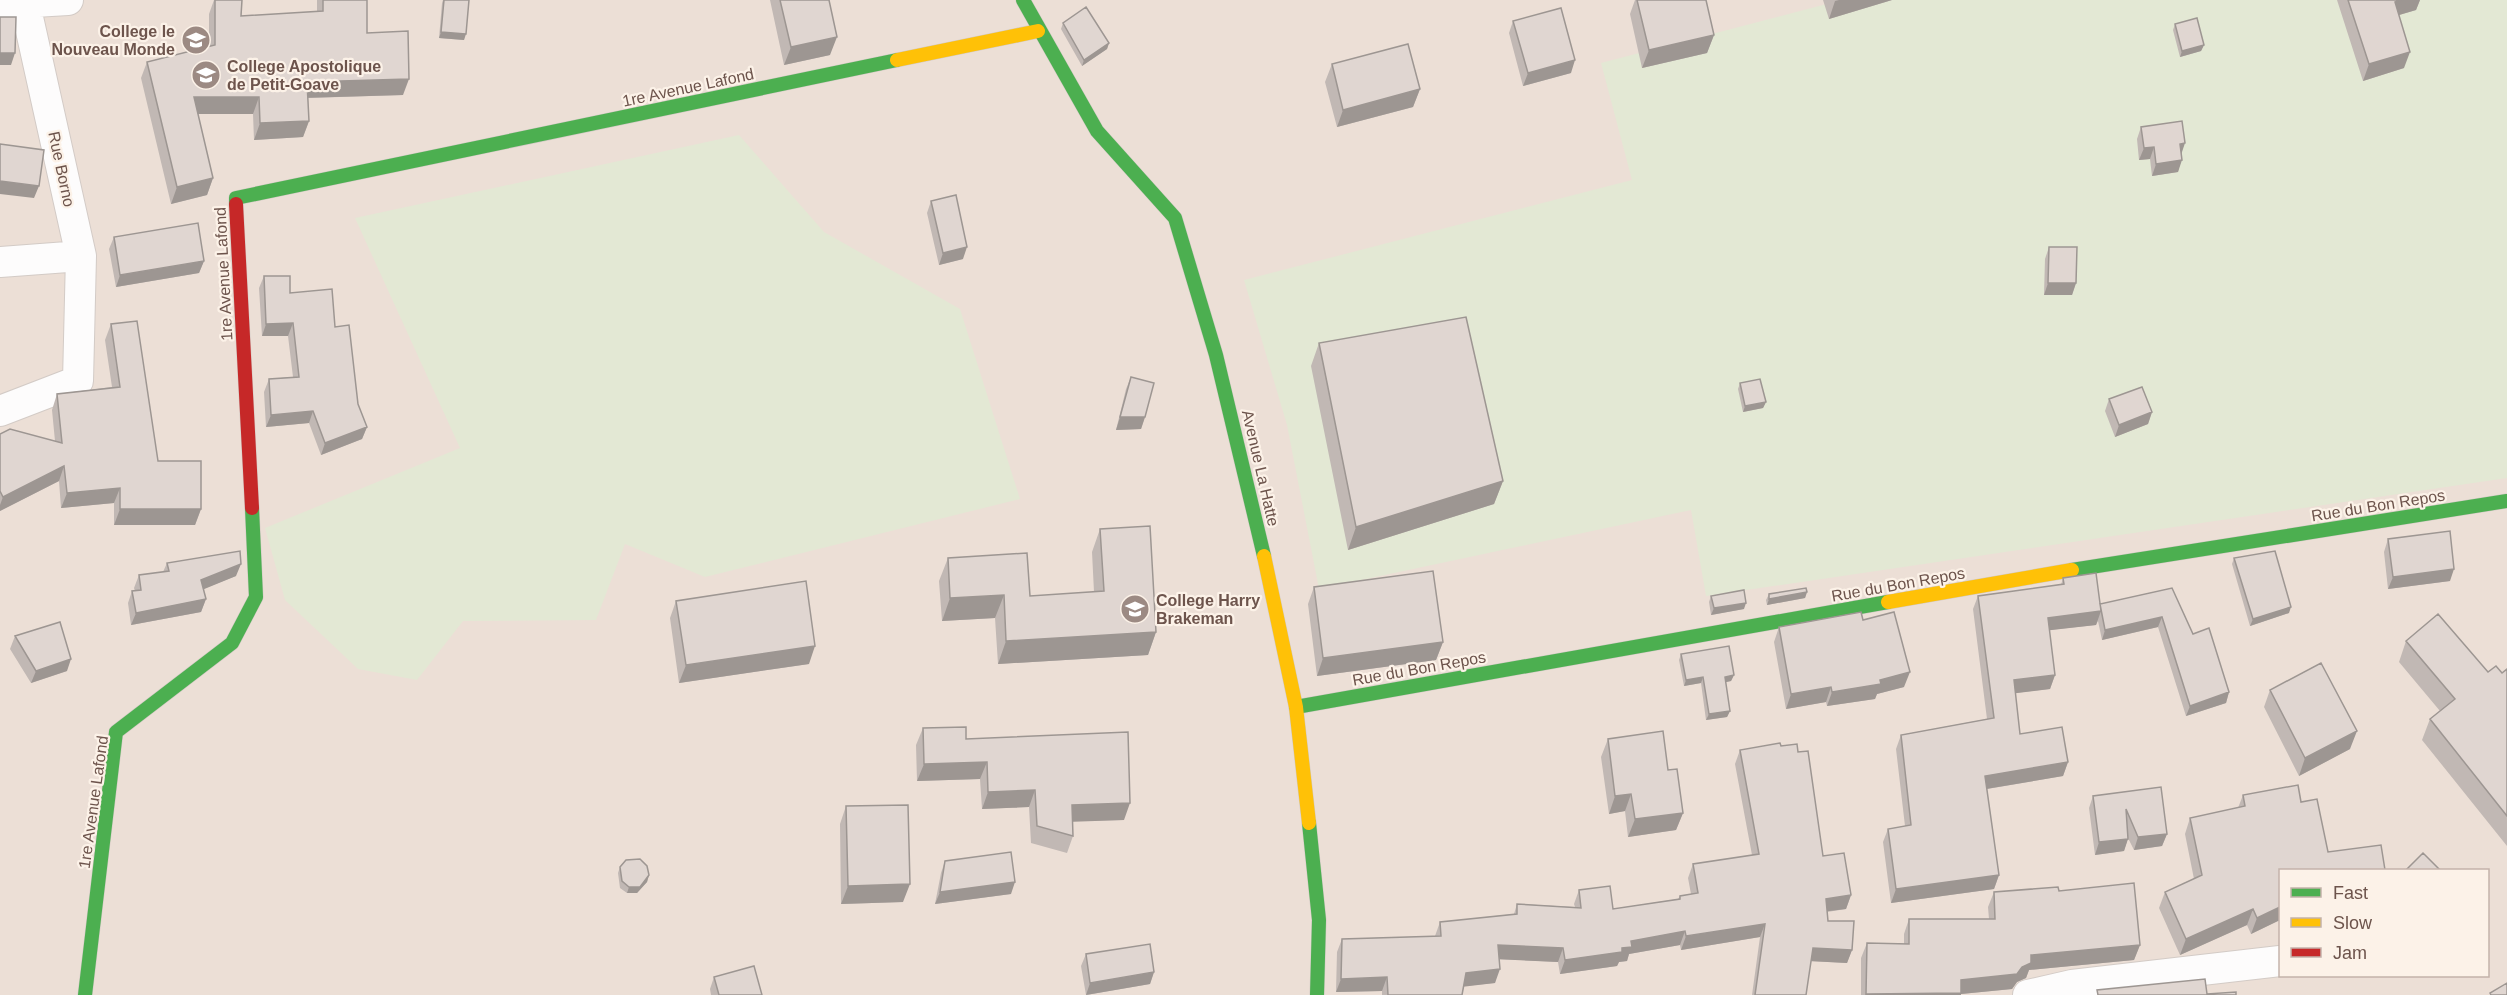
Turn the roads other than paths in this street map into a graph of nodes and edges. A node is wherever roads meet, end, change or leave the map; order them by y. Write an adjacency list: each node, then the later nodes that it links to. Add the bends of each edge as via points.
1 (68, 0): 3 (street)
2 (1023, 0): 4 (street, Avenue La Hatte)
3 (13, 4): 5 (street, Rue Borno)
4 (1038, 31): 9 (street, Avenue La Hatte, via 1097,131 1175,218 1221,371); 12 (street, 1re Avenue Lafond, via 236,198 256,597 232,643 116,732)
5 (81, 256): 6 (street); 7 (street, Rue Borno, via 78,381)
6 (0, 262)
7 (0, 411)
8 (2507, 501): 9 (street, Rue du Bon Repos, via 2049,574)
9 (1296, 707): 13 (street, Avenue La Hatte, via 1319,920)
10 (2279, 961): 11 (street)
11 (2072, 990): 14 (street)
12 (85, 995)
13 (1317, 995)
14 (2028, 995)

